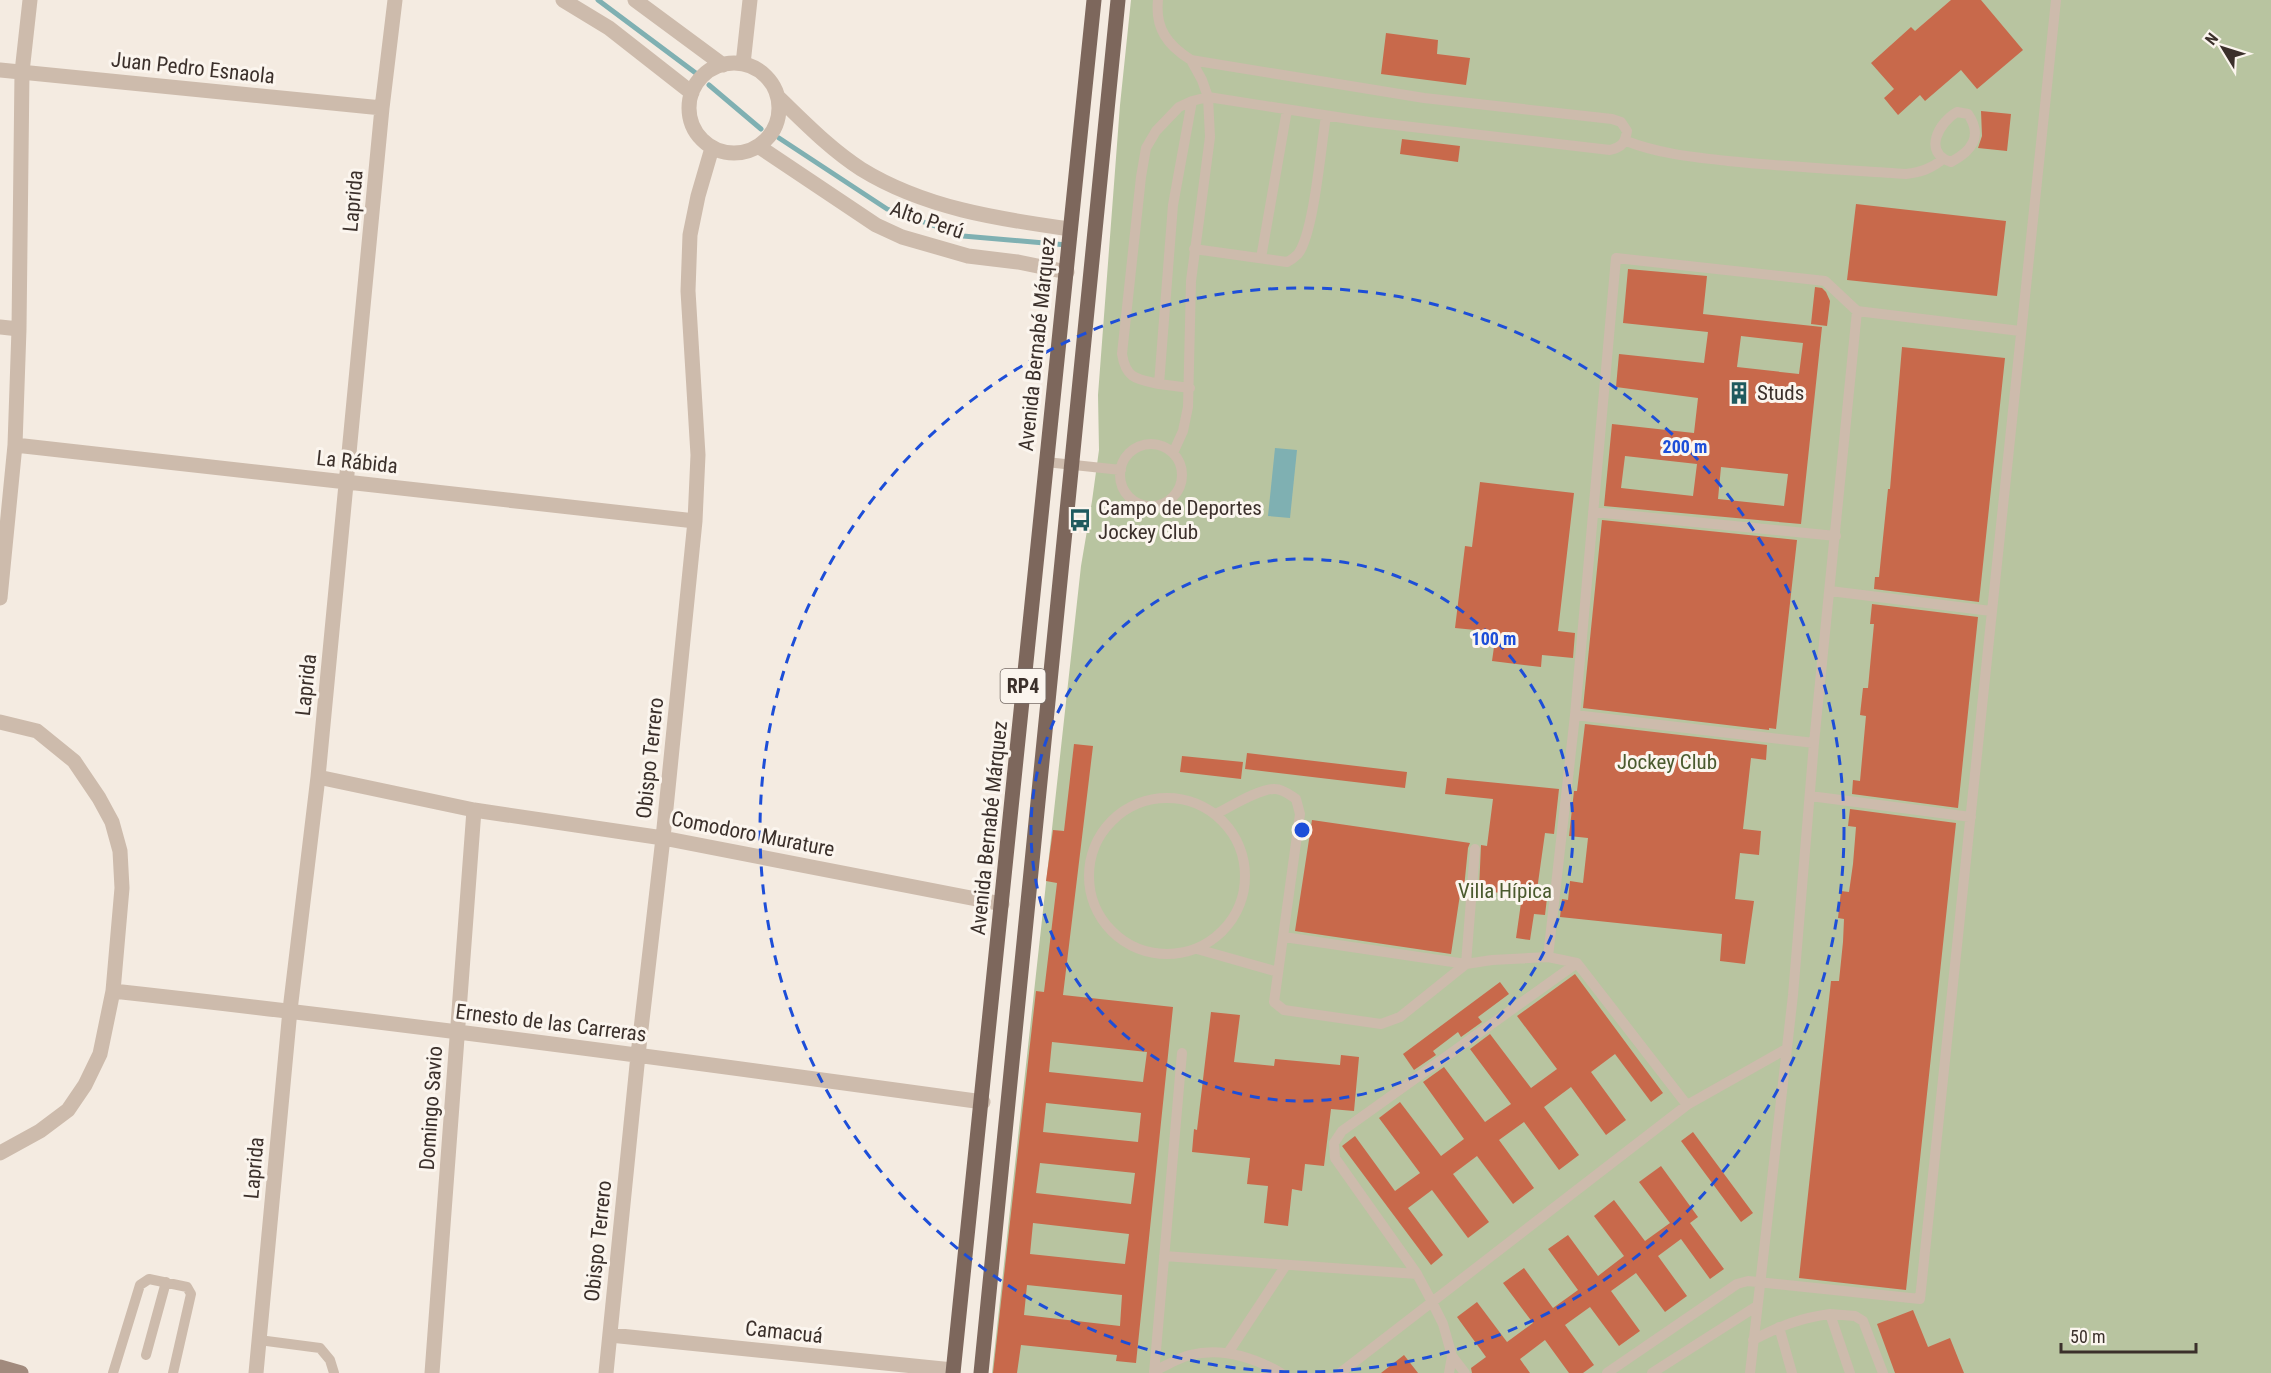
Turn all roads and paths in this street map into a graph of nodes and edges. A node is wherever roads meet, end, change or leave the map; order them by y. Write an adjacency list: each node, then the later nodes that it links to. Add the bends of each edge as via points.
1 (30, 0): 14 (street)
2 (395, 0): 19 (street, Laprida)
3 (562, 0): 15 (street, via 609,28)
4 (635, 0): 12 (street)
5 (750, 0): 11 (street)
6 (1094, 0): 26 (main road, Avenida Bernabé Márquez / RP4)
7 (1118, 0): 39 (main road, RP4)
8 (1158, 0): 10 (lane, via 1156,18 1166,39)
9 (2056, 0): 33 (lane)
10 (1191, 60): 17 (lane); 22 (lane, via 1424,98 1612,119 1621,122 1627,131)
11 (743, 64): 12 (street); 16 (street, via 765,75)
12 (723, 65): 15 (street, via 709,71)
13 (0, 70): 14 (street, Juan Pedro Esnaola)
14 (22, 72): 19 (street, Juan Pedro Esnaola); 32 (street)
15 (692, 93): 24 (street, via 690,118 702,140)
16 (778, 97): 23 (street, via 776,125); 26 (street, Alto Perú, via 860,168 909,195 1018,222)
17 (1208, 97): 18 (lane); 20 (lane); 27 (lane, via 1210,136)
18 (1192, 101): 34 (lane, via 1173,205); 34 (lane, via 1179,106 1156,131 1146,148 1141,177 1122,354 1127,372 1136,379)
19 (382, 108): 41 (street, Laprida)
20 (1287, 110): 21 (lane); 28 (lane)
21 (1326, 116): 22 (lane, via 1610,150); 28 (lane, via 1309,226 1300,252 1287,262)
22 (1626, 141): 25 (lane, via 1650,151 1711,159 1906,174 1921,172)
23 (758, 146): 24 (street, via 736,153); 29 (street, Alto Perú, via 876,225 902,237 968,256)
24 (712, 148): 43 (street, Obispo Terrero, via 690,236 688,291 698,455)
25 (1943, 159): 25 (lane, via 1951,162 1968,150 1975,137 1975,124 1968,114 1957,112 1946,118 1938,132 1935,143)
26 (1070, 229): 29 (main road, Avenida Bernabé Márquez / RP4)
27 (1194, 249): 28 (lane); 35 (lane)
28 (1261, 258)
29 (1067, 272): 38 (main road, Avenida Bernabé Márquez / RP4)
30 (1857, 311): 33 (lane); 42 (lane, via 1825,281 1616,258); 44 (lane)
31 (0, 327): 32 (street)
32 (19, 329): 36 (street)
33 (2020, 331): 47 (lane)
34 (1159, 384): 35 (lane)
35 (1190, 388): 37 (lane, via 1183,431)
36 (15, 445): 41 (street, La Rábida); 46 (street)
37 (1173, 453): 40 (lane, via 1165,447 1145,445 1129,454); 40 (lane, via 1179,461 1182,480 1179,490 1164,504 1135,502 1123,489)
38 (1046, 462): 39 (lane); 58 (main road, Avenida Bernabé Márquez / RP4)
39 (1071, 465): 40 (lane); 99 (main road, RP4)
40 (1120, 470)
41 (348, 482): 43 (street, La Rábida); 51 (street, Laprida)
42 (1593, 512): 44 (lane); 48 (lane)
43 (694, 521): 56 (street, Obispo Terrero)
44 (1836, 536): 45 (lane)
45 (1830, 591): 47 (lane); 50 (lane)
46 (0, 598)
47 (1991, 611): 55 (lane)
48 (1575, 715): 50 (lane); 61 (lane)
49 (0, 722): 65 (street, via 37,732 74,761 112,822 120,851 122,888)
50 (1814, 743): 52 (lane)
51 (318, 777): 53 (street, Comodoro Murature); 66 (street, Laprida)
52 (1810, 796): 55 (lane); 68 (lane)
53 (474, 810): 56 (street, Comodoro Murature); 67 (street, Domingo Savio)
54 (1216, 814): 59 (lane, via 1274,788 1296,799 1300,814); 60 (lane, via 1234,834 1245,859 1245,887 1237,913 1220,934); 60 (lane, via 1192,801 1165,797 1138,803 1115,817 1098,839 1090,865 1090,892 1100,918 1119,938 1143,951 1170,954)
55 (1971, 817): 78 (lane, via 1920,1299)
56 (663, 838): 58 (street, Comodoro Murature); 70 (street, Obispo Terrero)
57 (1475, 849): 63 (lane)
58 (1002, 904): 71 (main road, Avenida Bernabé Márquez / RP4)
59 (1284, 938): 63 (lane); 64 (lane)
60 (1197, 949): 64 (lane)
61 (1548, 957): 62 (lane); 63 (lane)
62 (1577, 963): 72 (lane); 76 (lane, via 1337,1137 1335,1158)
63 (1466, 964): 64 (lane, via 1400,1017 1381,1024 1279,1008 1274,1002)
64 (1278, 972)
65 (113, 991): 66 (street, Ernesto de las Carreras); 73 (street, via 100,1054 68,1110)
66 (290, 1010): 67 (street, Ernesto de las Carreras); 84 (street, Laprida)
67 (458, 1033): 70 (street, Ernesto de las Carreras); 97 (street, Domingo Savio)
68 (1786, 1049): 72 (lane); 78 (lane)
69 (1182, 1053): 74 (lane)
70 (638, 1054): 71 (street, Ernesto de las Carreras); 83 (street, Obispo Terrero)
71 (982, 1102): 90 (main road, Avenida Bernabé Márquez / RP4)
72 (1687, 1105): 79 (lane)
73 (0, 1153)
74 (1164, 1256): 75 (lane); 91 (lane)
75 (1286, 1265): 76 (lane); 86 (lane)
76 (1417, 1274): 79 (lane)
77 (166, 1282): 87 (lane); 93 (lane, via 149,1279 140,1285); 94 (lane, via 187,1287 191,1294)
78 (1760, 1282): 80 (lane); 104 (lane, via 1737,1284)
79 (1432, 1302): 88 (lane); 101 (lane)
80 (1758, 1306): 85 (lane); 105 (lane)
81 (1830, 1314): 82 (lane); 108 (lane); 109 (lane, via 1855,1316 1863,1321)
82 (1779, 1327): 85 (lane); 107 (lane)
83 (610, 1335): 90 (street, Camacuá); 98 (street, Obispo Terrero)
84 (260, 1340): 95 (street, Laprida); 96 (lane, via 320,1348)
85 (1754, 1340): 106 (lane)
86 (1228, 1353): 91 (lane, via 1190,1355); 100 (lane, via 1258,1360)
87 (146, 1355)
88 (1452, 1356): 102 (lane); 103 (lane)
89 (0, 1367): 92 (main road)
90 (953, 1372)
91 (1154, 1372)
92 (21, 1373)
93 (113, 1373)
94 (173, 1373)
95 (256, 1373)
96 (334, 1373)
97 (432, 1373)
98 (606, 1373)
99 (981, 1373)
100 (1281, 1373)
101 (1340, 1373)
102 (1449, 1373)
103 (1465, 1373)
104 (1607, 1373)
105 (1652, 1373)
106 (1750, 1373)
107 (1792, 1373)
108 (1850, 1373)
109 (1883, 1373)

